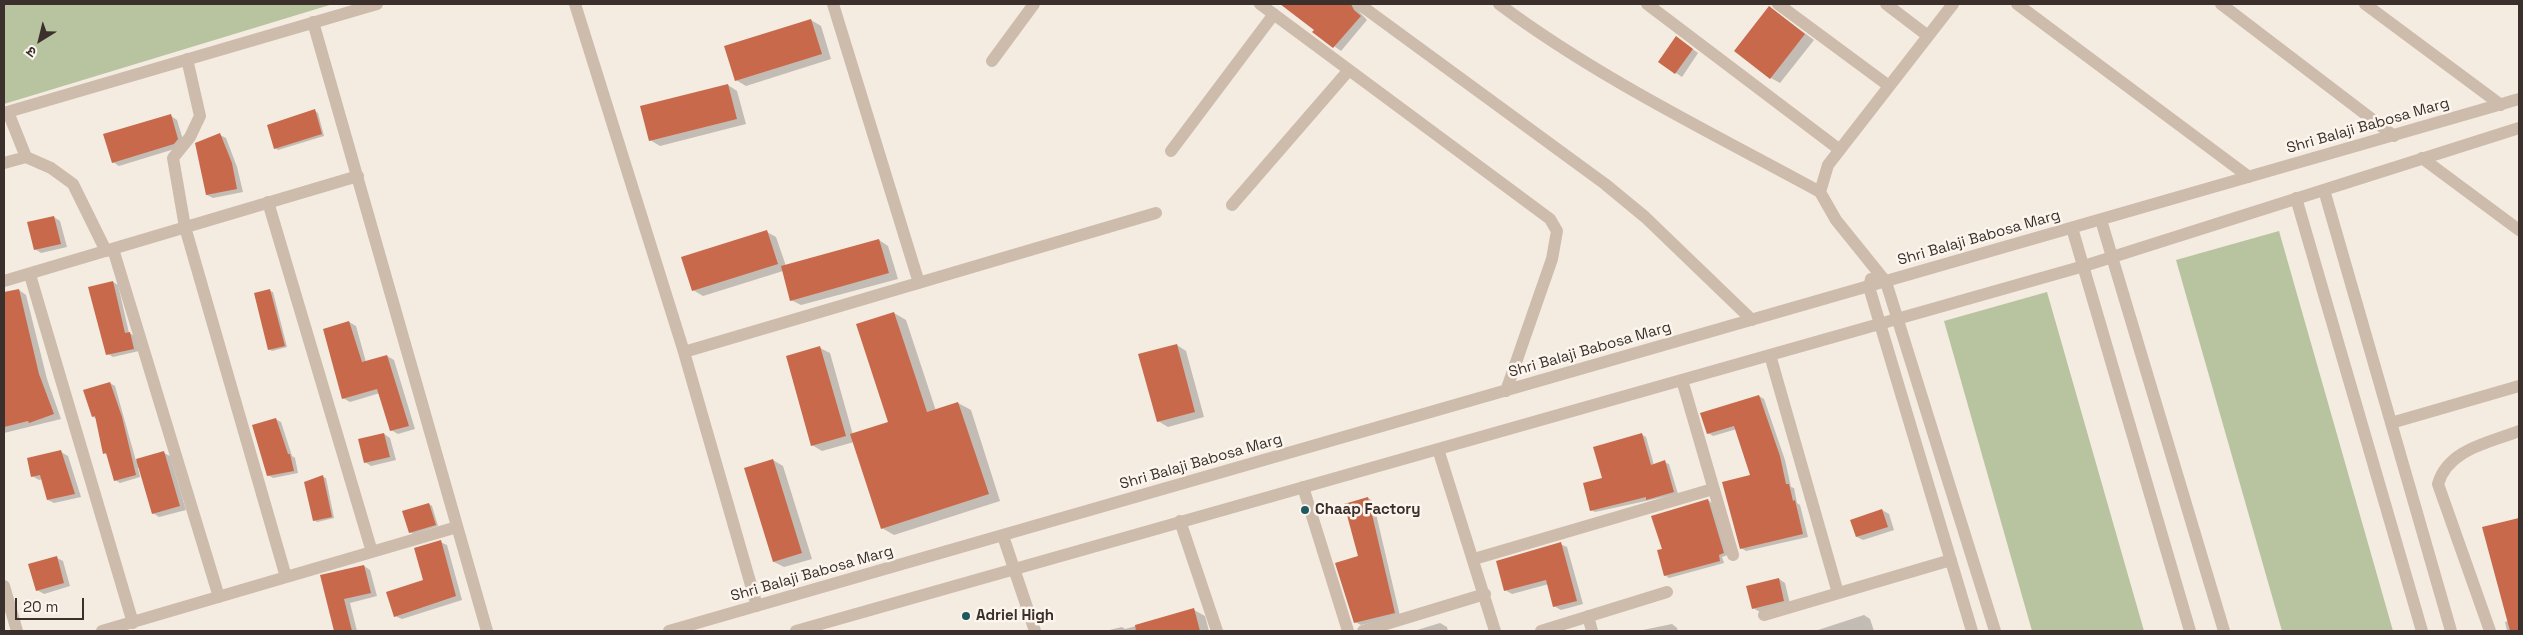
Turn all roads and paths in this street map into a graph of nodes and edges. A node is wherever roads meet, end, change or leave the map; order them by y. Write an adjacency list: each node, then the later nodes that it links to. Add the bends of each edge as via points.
1 (378, 4): 16 (street)
2 (575, 4): 56 (street)
3 (833, 4): 51 (street)
4 (1034, 4): 19 (street)
5 (1260, 4): 15 (street)
6 (1359, 4): 53 (street, via 1645,216)
7 (1499, 4): 35 (street, via 1562,47 1647,98)
8 (1647, 4): 27 (street)
9 (1778, 4): 21 (street)
10 (1886, 4): 17 (street)
11 (1953, 4): 17 (street)
12 (2018, 4): 33 (street)
13 (2221, 4): 26 (street)
14 (2365, 4): 23 (street)
15 (1274, 14): 20 (street); 28 (street)
16 (313, 22): 18 (street); 32 (street)
17 (1928, 36): 21 (street)
18 (187, 59): 24 (street); 41 (street, via 200,116 190,137 173,158)
19 (992, 61)
20 (1348, 70): 38 (street); 60 (street, via 1550,219 1557,231 1552,259)
21 (1889, 86): 27 (street)
22 (2519, 100): 23 (street, Shri Balaji Babosa Marg)
23 (2501, 105): 26 (street, Shri Balaji Babosa Marg)
24 (6, 112): 29 (street)
25 (2519, 128): 30 (street)
26 (2394, 136): 33 (street, Shri Balaji Babosa Marg)
27 (1840, 150): 35 (street, via 1828,165)
28 (1171, 151)
29 (26, 157): 31 (street); 44 (street, via 51,168 73,184)
30 (2422, 158): 34 (street); 43 (street)
31 (4, 163)
32 (358, 176): 37 (street); 67 (street)
33 (2249, 177): 40 (street, Shri Balaji Babosa Marg)
34 (2324, 190): 36 (street); 61 (street)
35 (1820, 192): 47 (street, via 1828,208)
36 (2296, 198): 45 (street); 101 (street)
37 (268, 202): 41 (street); 69 (street)
38 (1232, 205)
39 (1156, 213): 51 (street)
40 (2101, 220): 42 (street, Shri Balaji Babosa Marg); 45 (street)
41 (185, 227): 44 (street); 74 (street)
42 (2072, 228): 46 (street); 50 (street, Shri Balaji Babosa Marg)
43 (2519, 230)
44 (110, 250): 48 (street); 79 (street)
45 (2114, 258): 46 (street); 100 (street)
46 (2084, 266): 54 (street); 99 (street)
47 (1874, 269): 50 (street); 52 (street)
48 (30, 275): 49 (street); 83 (street)
49 (4, 281)
50 (1886, 282): 52 (street, Shri Balaji Babosa Marg); 54 (street)
51 (919, 283): 56 (street)
52 (1869, 287): 53 (street, Shri Balaji Babosa Marg); 55 (street)
53 (1752, 320): 60 (street, Shri Balaji Babosa Marg)
54 (1897, 320): 55 (street); 98 (street)
55 (1880, 324): 57 (street); 72 (street)
56 (684, 352): 80 (street)
57 (1770, 355): 58 (street); 77 (street)
58 (1682, 380): 63 (street); 65 (street)
59 (2519, 386): 61 (street)
60 (1506, 391): 68 (street, Shri Balaji Babosa Marg)
61 (2391, 423): 102 (street)
62 (2518, 435): 103 (street, via 2463,452 2442,472 2438,484)
63 (1438, 449): 64 (street); 71 (street)
64 (1303, 487): 66 (street); 92 (street)
65 (1713, 489): 70 (street); 71 (street)
66 (1180, 521): 73 (street); 91 (street)
67 (457, 527): 69 (street); 87 (street)
68 (1003, 536): 73 (street); 80 (street, Shri Balaji Babosa Marg)
69 (372, 552): 74 (street)
70 (1733, 555)
71 (1474, 559): 78 (street)
72 (1951, 560): 77 (street); 97 (street)
73 (1013, 568): 89 (street); 90 (street)
74 (286, 577): 79 (street)
75 (4, 586): 85 (street)
76 (1667, 592): 82 (street)
77 (1838, 593): 81 (street)
78 (1485, 594): 84 (street); 94 (street)
79 (219, 597): 83 (street)
80 (757, 606): 88 (street, Shri Balaji Babosa Marg)
81 (1764, 615)
82 (1588, 616): 95 (street); 96 (street)
83 (133, 623): 86 (street)
84 (1395, 627): 93 (street)
85 (17, 631)
86 (102, 631)
87 (487, 631)
88 (670, 631)
89 (796, 631)
90 (1035, 631)
91 (1217, 631)
92 (1348, 631)
93 (1363, 631)
94 (1495, 631)
95 (1541, 631)
96 (1592, 631)
97 (1972, 631)
98 (1995, 631)
99 (2190, 631)
100 (2224, 631)
101 (2422, 631)
102 (2451, 631)
103 (2490, 631)

